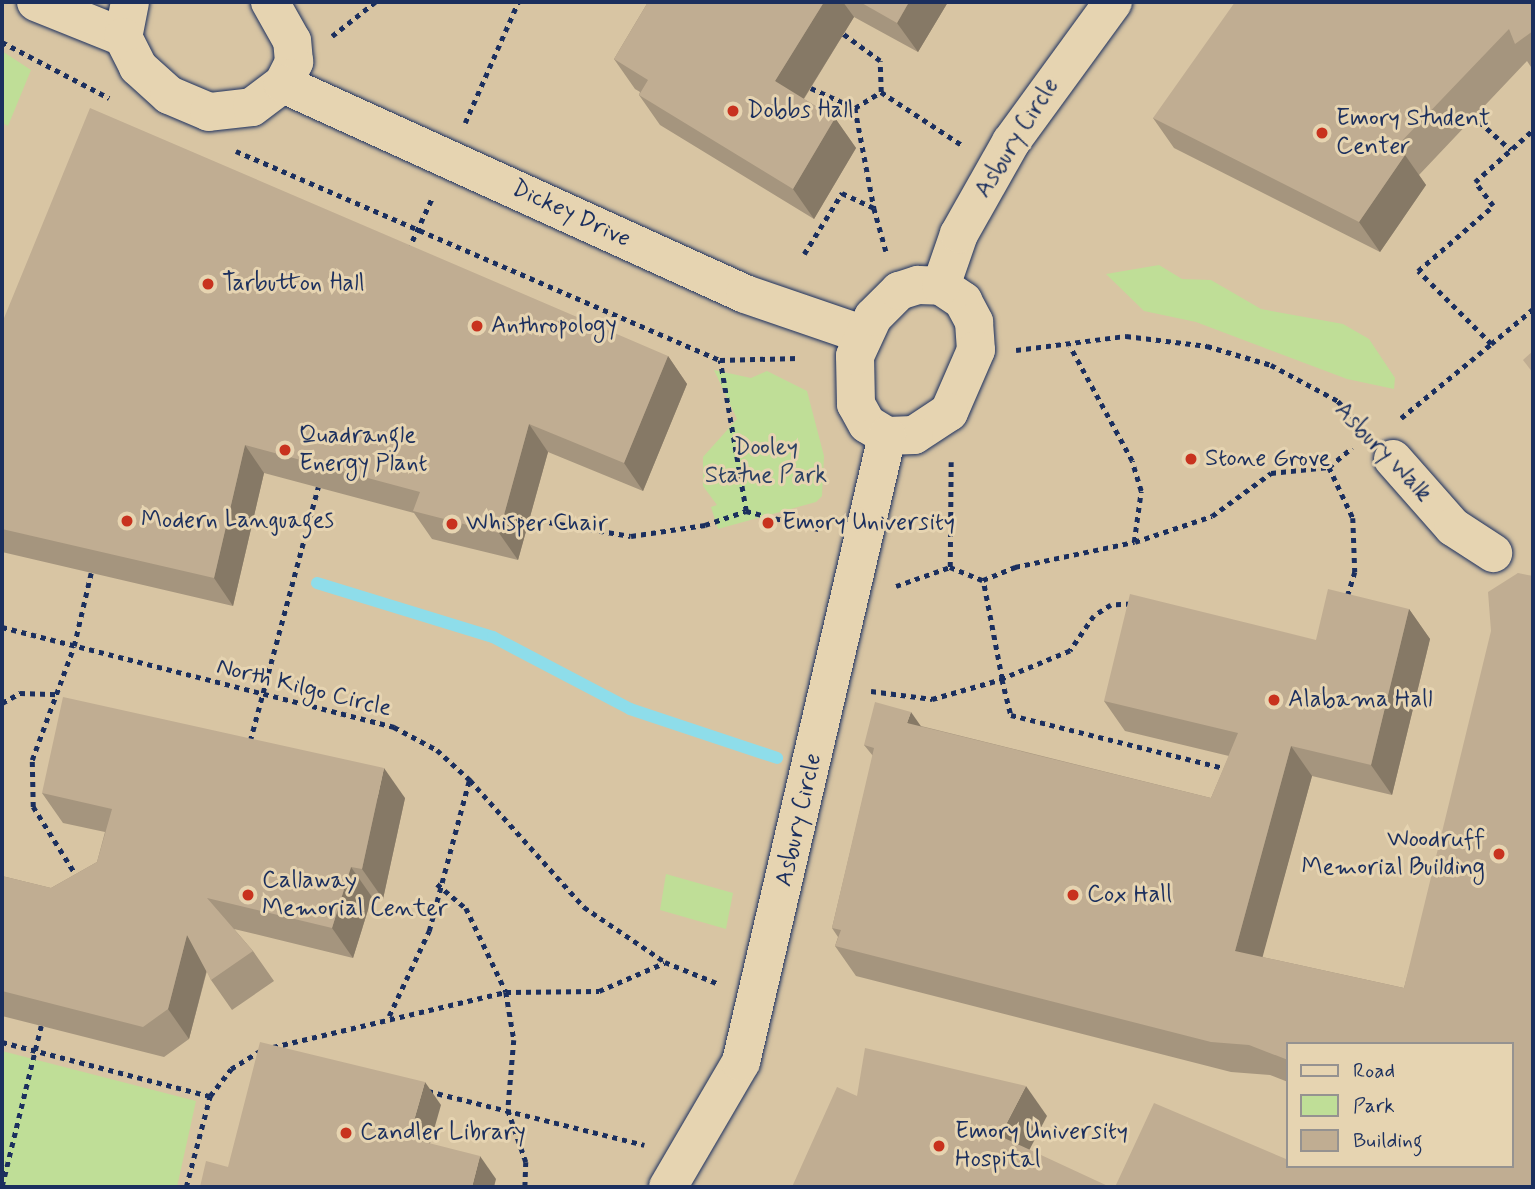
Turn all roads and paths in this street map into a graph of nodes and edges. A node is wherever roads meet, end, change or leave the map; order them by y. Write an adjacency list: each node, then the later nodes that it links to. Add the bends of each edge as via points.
1 (36, 2): 5 (street)
2 (270, 2): 8 (street, via 292,41 294,62)
3 (518, 2): 12 (path)
4 (1113, 2): 25 (street, Asbury Circle, via 1012,142 959,234)
5 (127, 20): 8 (street, via 151,82 209,112 251,107)
6 (843, 34): 10 (path, via 880,61)
7 (2, 42): 11 (path)
8 (283, 84): 19 (street, Dickey Drive)
9 (810, 88): 13 (path)
10 (881, 92): 13 (path); 17 (path)
11 (118, 101)
12 (473, 103)
13 (855, 108): 20 (path)
14 (1464, 108): 18 (path)
15 (1533, 130): 18 (path)
16 (229, 148): 21 (path)
17 (967, 148)
18 (1511, 150): 28 (path, via 1475,182 1493,206 1418,271)
19 (451, 159): 21 (path); 27 (street, Dickey Drive, via 745,293)
20 (874, 208): 22 (path); 23 (path, via 842,193)
21 (418, 229): 24 (path); 32 (path)
22 (886, 252)
23 (804, 254)
24 (402, 264)
25 (942, 286): 27 (street, via 899,291); 30 (street, via 963,301 974,322)
26 (1533, 309): 28 (path)
27 (862, 334): 34 (street, via 853,377 856,404 867,424)
28 (1491, 344): 33 (path)
29 (1070, 347): 30 (path, Asbury Walk); 35 (path, Asbury Walk, via 1126,336 1207,346 1271,365 1338,401); 42 (path, via 1132,461 1141,491)
30 (976, 350): 34 (street, via 949,412 914,435)
31 (808, 358): 32 (path)
32 (720, 360): 39 (path)
33 (1398, 421)
34 (887, 436): 41 (street, Asbury Circle)
35 (1381, 447): 37 (path); 43 (street, Asbury Walk, via 1453,527)
36 (951, 454): 44 (path)
37 (1329, 467): 42 (path, via 1271,474 1212,516); 49 (path, via 1348,498 1356,542)
38 (318, 487): 55 (path, via 291,606)
39 (746, 511): 40 (path, via 705,525 631,536); 41 (path)
40 (530, 519)
41 (864, 541): 64 (street, Asbury Circle)
42 (1134, 542): 46 (path, via 1016,566)
43 (1493, 553)
44 (950, 567): 46 (path); 47 (path)
45 (91, 573): 51 (path)
46 (983, 580): 52 (path)
47 (890, 587)
48 (1138, 606): 52 (path, via 1111,605 1094,616 1070,651)
49 (1343, 611)
50 (2, 627): 51 (path, North Kilgo Circle)
51 (74, 646): 54 (path); 55 (path, North Kilgo Circle)
52 (1002, 679): 53 (path, via 932,699); 58 (path, via 1011,715)
53 (863, 690)
54 (58, 694): 56 (path, via 20,693); 61 (path, via 32,760 33,807)
55 (263, 696): 57 (path); 59 (path, North Kilgo Circle, via 394,727 437,750)
56 (2, 703)
57 (248, 749)
58 (1228, 769)
59 (470, 780): 60 (path); 62 (path, North Kilgo Circle, via 584,907)
60 (437, 884): 63 (path, via 466,908); 65 (path, via 429,931)
61 (87, 893)
62 (665, 962): 63 (path, via 599,991); 64 (path, North Kilgo Circle)
63 (506, 992): 65 (path); 73 (path, via 514,1040)
64 (759, 1000): 74 (street, Asbury Circle, via 741,1062)
65 (389, 1017): 68 (path)
66 (41, 1026): 69 (path)
67 (2, 1042): 69 (path)
68 (260, 1051): 70 (path); 72 (path, via 231,1069)
69 (36, 1052): 72 (path); 75 (path)
70 (286, 1057)
71 (417, 1088): 73 (path)
72 (211, 1096): 76 (path)
73 (508, 1110): 74 (path); 77 (path, via 526,1162)
74 (688, 1156): 78 (street, Asbury Circle)
75 (2, 1186)
76 (186, 1187)
77 (525, 1187)
78 (667, 1187)

